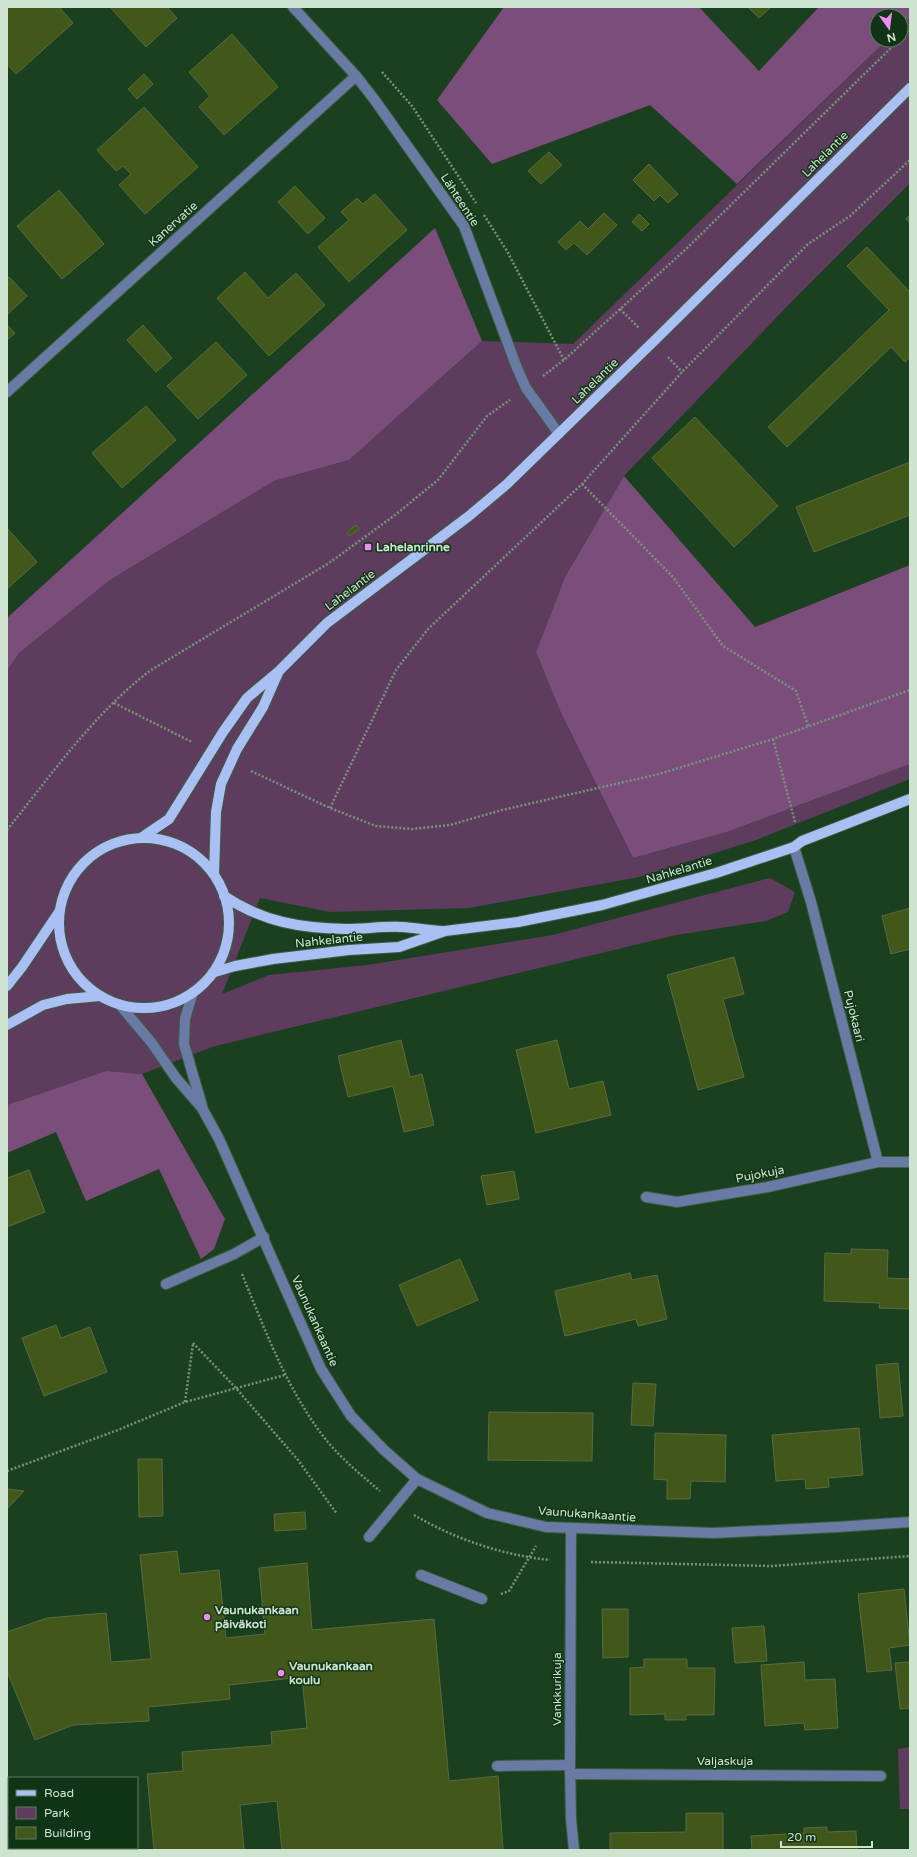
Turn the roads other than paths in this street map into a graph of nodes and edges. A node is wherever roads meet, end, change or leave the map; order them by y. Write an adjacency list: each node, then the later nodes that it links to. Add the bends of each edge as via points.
1 (293, 7): 2 (street, Lähteentie)
2 (356, 76): 4 (street, Kanervatie); 5 (street, Lähteentie, via 464,226 526,388)
3 (910, 88): 5 (main road, Lahelantie)
4 (7, 392)
5 (559, 434): 6 (main road, Lahelantie, via 508,484 469,516 327,623)
6 (279, 671): 8 (main road, Lahelantie, via 247,698 169,819); 10 (main road, Lahelantie, via 264,707 237,749 221,784 216,812)
7 (910, 800): 9 (main road, Nahkelantie, via 802,841)
8 (141, 838): 10 (main road, via 158,839 190,851); 12 (main road, via 116,843 92,856 75,874)
9 (794, 847): 13 (main road, Nahkelantie, via 602,905 518,922); 21 (street, Pujokaari, via 811,902)
10 (214, 874): 11 (main road)
11 (224, 896): 13 (main road, Nahkelantie, via 242,908 284,923 347,929 401,927); 14 (main road, via 229,915 229,928 223,954)
12 (59, 912): 15 (main road); 17 (main road, via 60,937 71,967 81,980)
13 (445, 931): 14 (main road, Nahkelantie, via 399,946 273,959)
14 (215, 972): 16 (main road)
15 (7, 986)
16 (193, 992): 18 (main road, via 180,1000 150,1008); 20 (street, Vaunukankaantie, via 185,1019 184,1044)
17 (100, 996): 18 (main road); 19 (main road, via 67,999 43,1005)
18 (119, 1004): 20 (street, Vaunukankaantie)
19 (7, 1025)
20 (202, 1108): 24 (street, Vaunukankaantie)
21 (878, 1162): 22 (street); 23 (street, Pujokuja, via 768,1187 677,1202)
22 (910, 1162)
23 (646, 1197)
24 (264, 1237): 25 (street, via 234,1254); 26 (street, Vaunukankaantie, via 321,1369 351,1416)
25 (166, 1284)
26 (417, 1479): 28 (street, Vaunukankaantie, via 487,1513 546,1526); 29 (street)
27 (910, 1522): 28 (street, Vaunukankaantie, via 714,1533)
28 (571, 1528): 33 (street, Vankkurikuja)
29 (369, 1537)
30 (422, 1575): 31 (street)
31 (482, 1599)
32 (497, 1766): 33 (street, Valjaskuja)
33 (570, 1769): 34 (street, Valjaskuja); 35 (street, Vankkurikuja)
34 (881, 1776)
35 (574, 1850)

